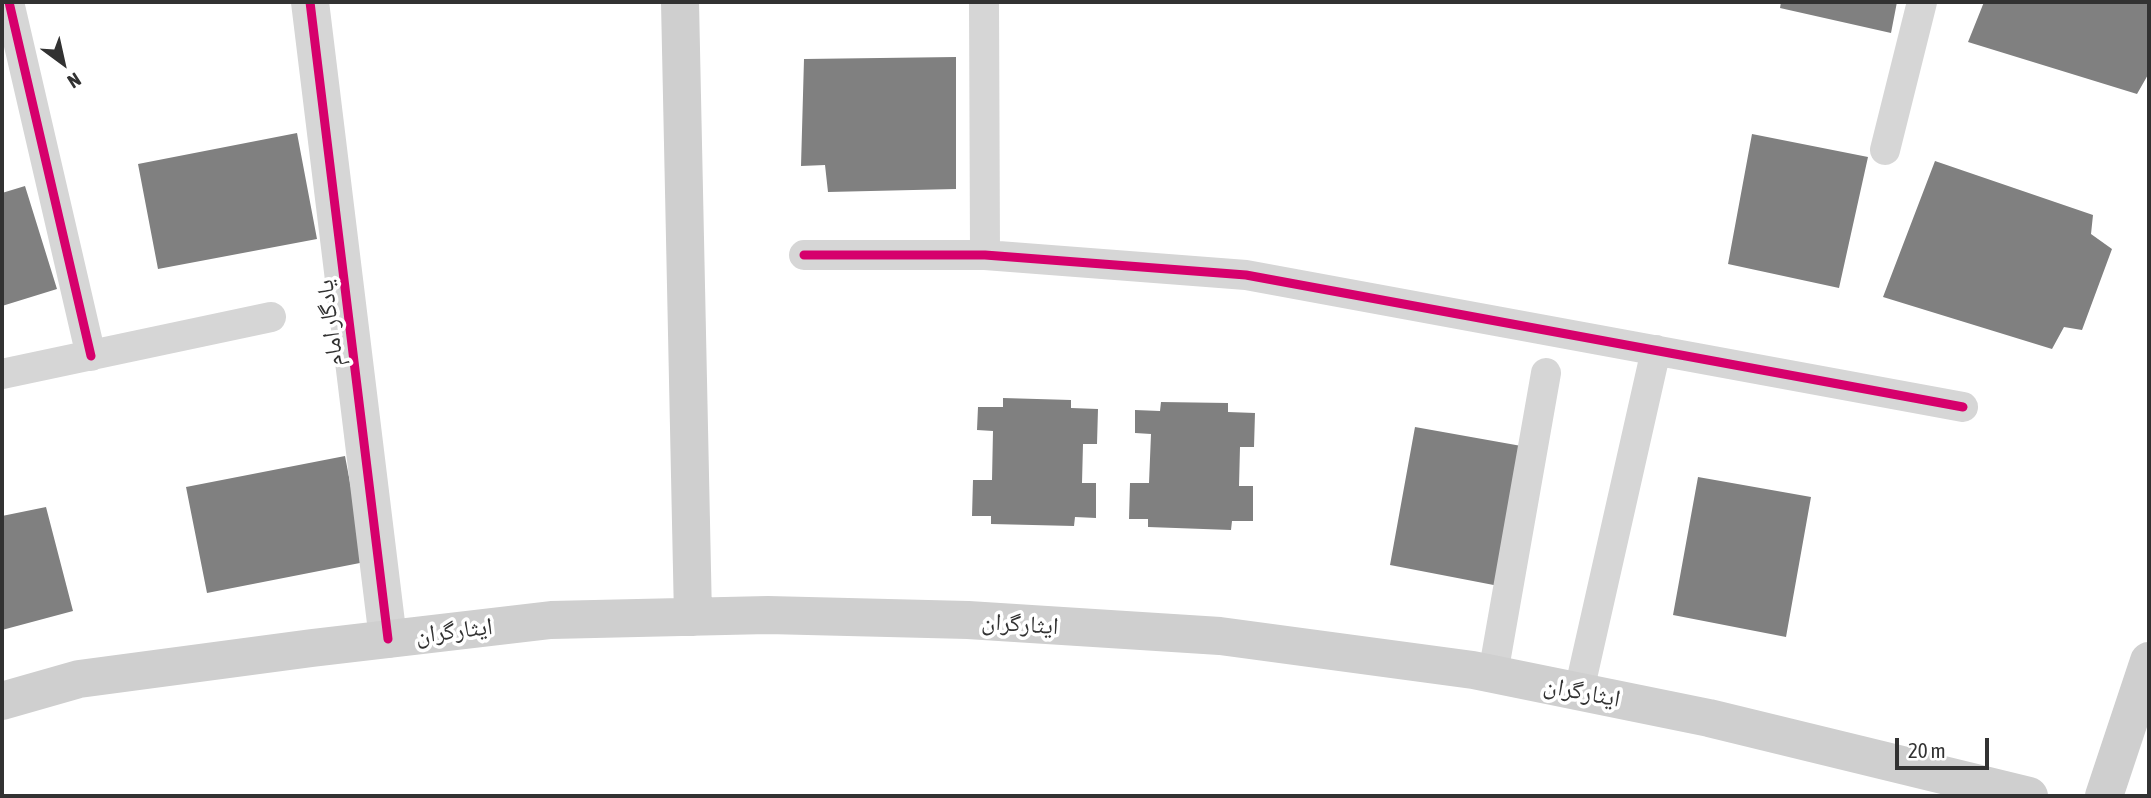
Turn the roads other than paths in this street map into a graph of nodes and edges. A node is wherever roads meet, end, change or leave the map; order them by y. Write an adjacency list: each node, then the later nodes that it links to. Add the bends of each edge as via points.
1 (9, 2): 11 (street)
2 (310, 2): 16 (street, یادگار امام)
3 (680, 2): 15 (main road)
4 (984, 2): 8 (street)
5 (1922, 2): 6 (street)
6 (1885, 150)
7 (804, 255): 8 (street)
8 (985, 255): 10 (street, via 1247,275)
9 (271, 317): 11 (street)
10 (1656, 350): 14 (street); 19 (street)
11 (91, 356): 13 (street)
12 (1546, 373): 18 (street)
13 (2, 374)
14 (1963, 407)
15 (693, 617): 16 (main road, ایثارگران, via 551,620); 18 (main road, ایثارگران, via 968,620 1220,636)
16 (388, 639): 20 (main road, ایثارگران, via 79,680)
17 (2149, 661): 22 (main road)
18 (1493, 674): 19 (main road, ایثارگران)
19 (1579, 691): 21 (main road, ایثارگران)
20 (2, 701)
21 (2029, 796)
22 (2104, 796)

